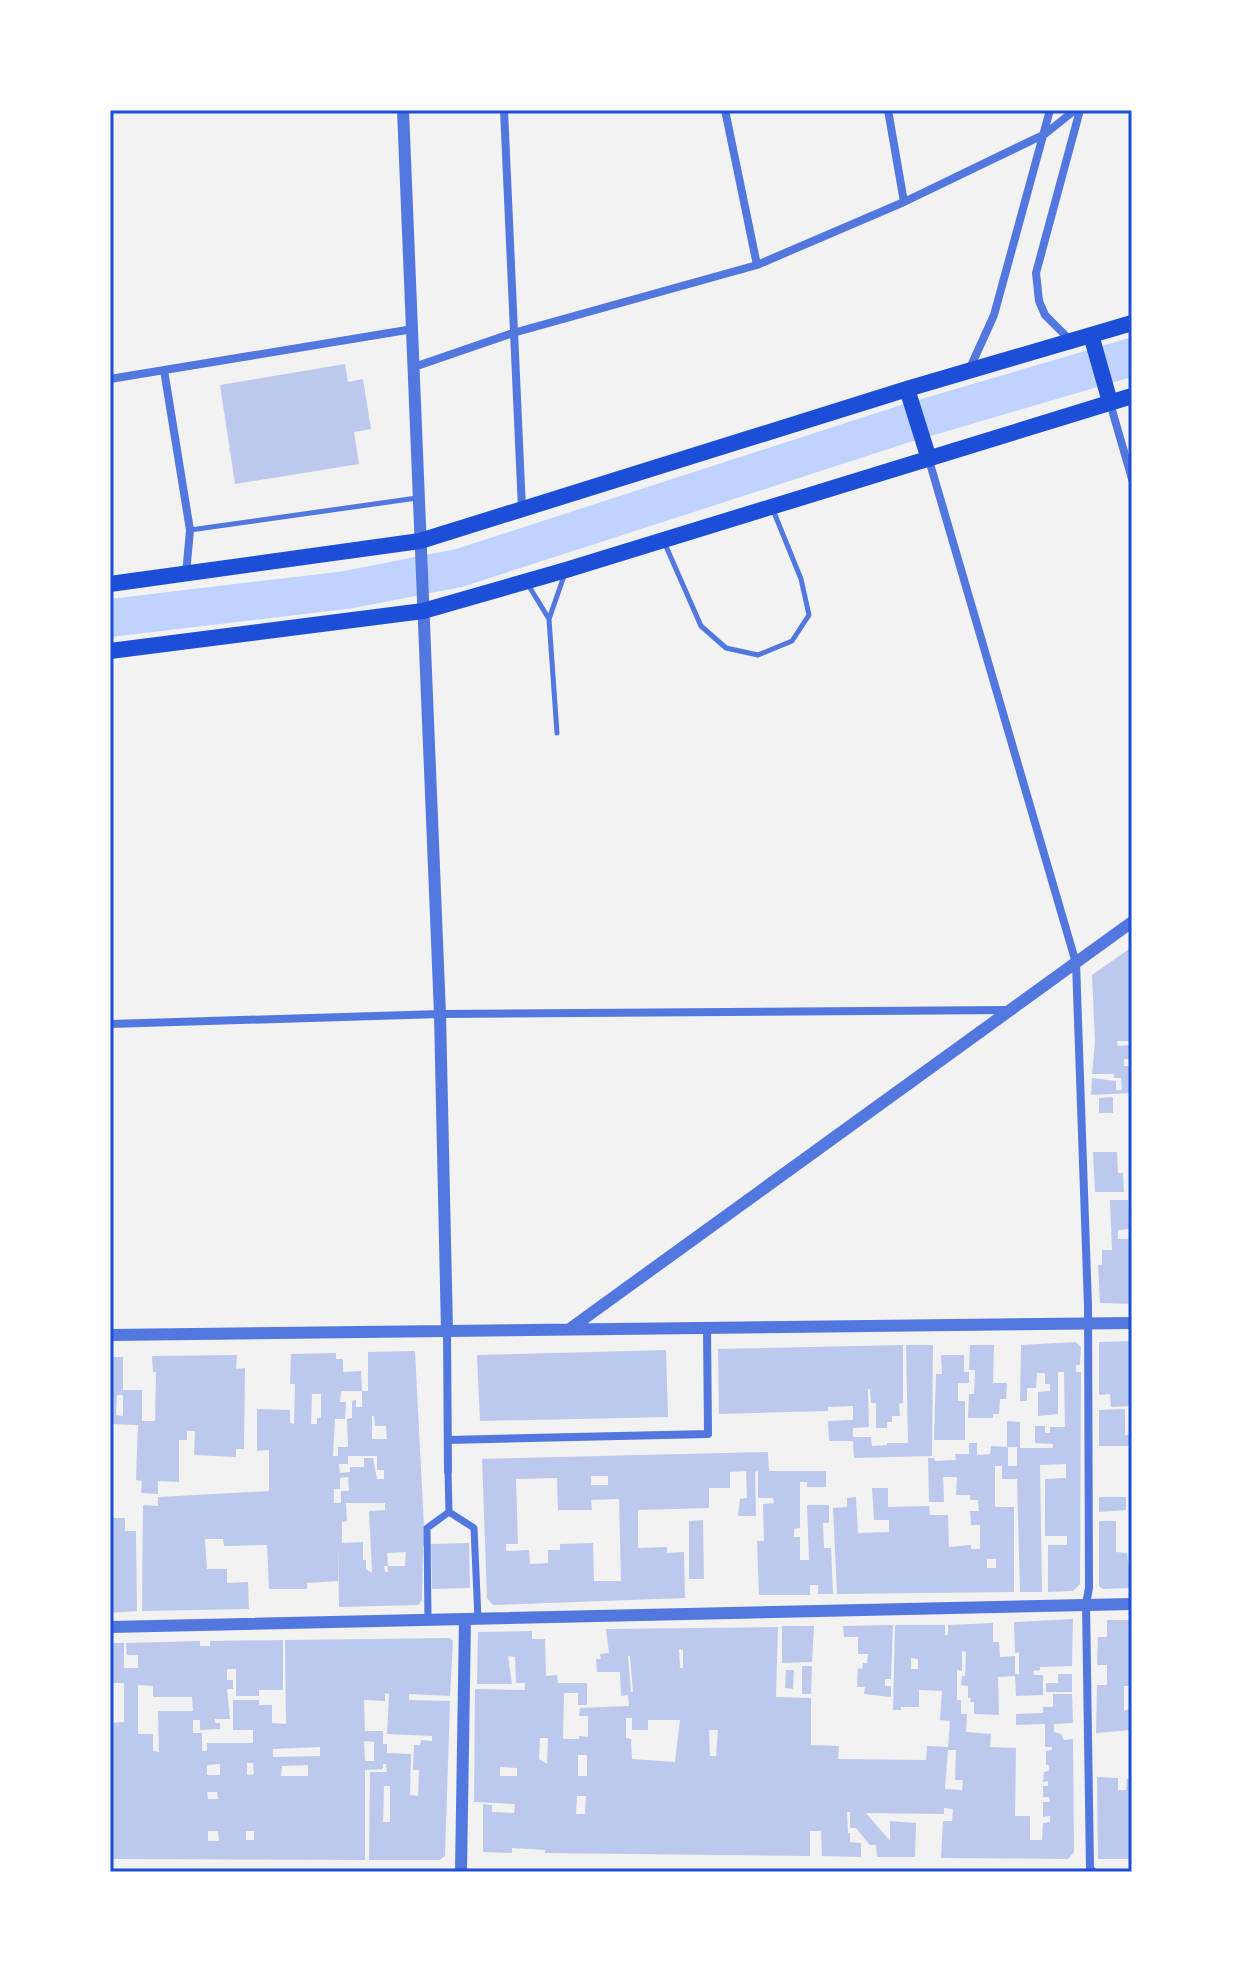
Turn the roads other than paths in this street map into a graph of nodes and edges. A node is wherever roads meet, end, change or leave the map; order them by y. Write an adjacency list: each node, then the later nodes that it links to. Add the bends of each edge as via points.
1 (403, 110): 11 (street)
2 (504, 110): 12 (street)
3 (725, 110): 9 (street)
4 (888, 110): 8 (street)
5 (1050, 110): 7 (street)
6 (1078, 110): 7 (street); 14 (street, via 1036,273 1045,315)
7 (1045, 134): 8 (street); 17 (street, via 994,315)
8 (904, 202): 9 (street)
9 (757, 265): 12 (street)
10 (1132, 323): 13 (main road)
11 (413, 329): 15 (street); 16 (street)
12 (513, 333): 15 (street); 26 (street)
13 (1091, 335): 14 (main road); 21 (main road)
14 (1071, 341): 17 (main road)
15 (414, 367): 24 (street)
16 (164, 370): 18 (street); 27 (street)
17 (969, 371): 19 (main road)
18 (110, 379)
19 (907, 389): 22 (main road); 26 (main road)
20 (1132, 396): 21 (main road)
21 (1110, 402): 22 (main road); 23 (street)
22 (929, 459): 25 (main road); 39 (street)
23 (1132, 479)
24 (418, 498): 27 (lane); 29 (street)
25 (771, 506): 28 (main road); 28 (lane, via 801,579 809,615 792,641 758,655 726,648 701,626)
26 (522, 509): 29 (main road)
27 (190, 530): 31 (street)
28 (663, 539): 30 (main road)
29 (420, 541): 31 (main road); 34 (street)
30 (566, 570): 32 (main road); 35 (lane)
31 (186, 574): 33 (main road)
32 (526, 582): 34 (main road); 35 (lane)
33 (110, 584)
34 (422, 603): 36 (main road); 41 (street)
35 (549, 619): 37 (lane)
36 (110, 651)
37 (557, 733)
38 (1132, 922): 39 (street)
39 (1076, 963): 40 (street); 44 (street)
40 (1011, 1010): 41 (street); 46 (street)
41 (440, 1014): 42 (street); 47 (street)
42 (110, 1024)
43 (1132, 1323): 44 (street)
44 (1088, 1324): 45 (street); 52 (street)
45 (707, 1328): 46 (street); 49 (street, via 708,1434)
46 (570, 1329): 47 (street)
47 (447, 1331): 48 (street); 49 (street)
48 (110, 1335)
49 (448, 1440): 50 (street)
50 (448, 1471): 51 (street)
51 (449, 1512): 54 (street, via 474,1528); 55 (street, via 427,1528)
52 (1086, 1604): 53 (street); 54 (street); 58 (street)
53 (1132, 1604)
54 (471, 1619): 55 (street); 57 (street)
55 (428, 1620): 56 (street)
56 (110, 1627)
57 (461, 1872)
58 (1093, 1872)

